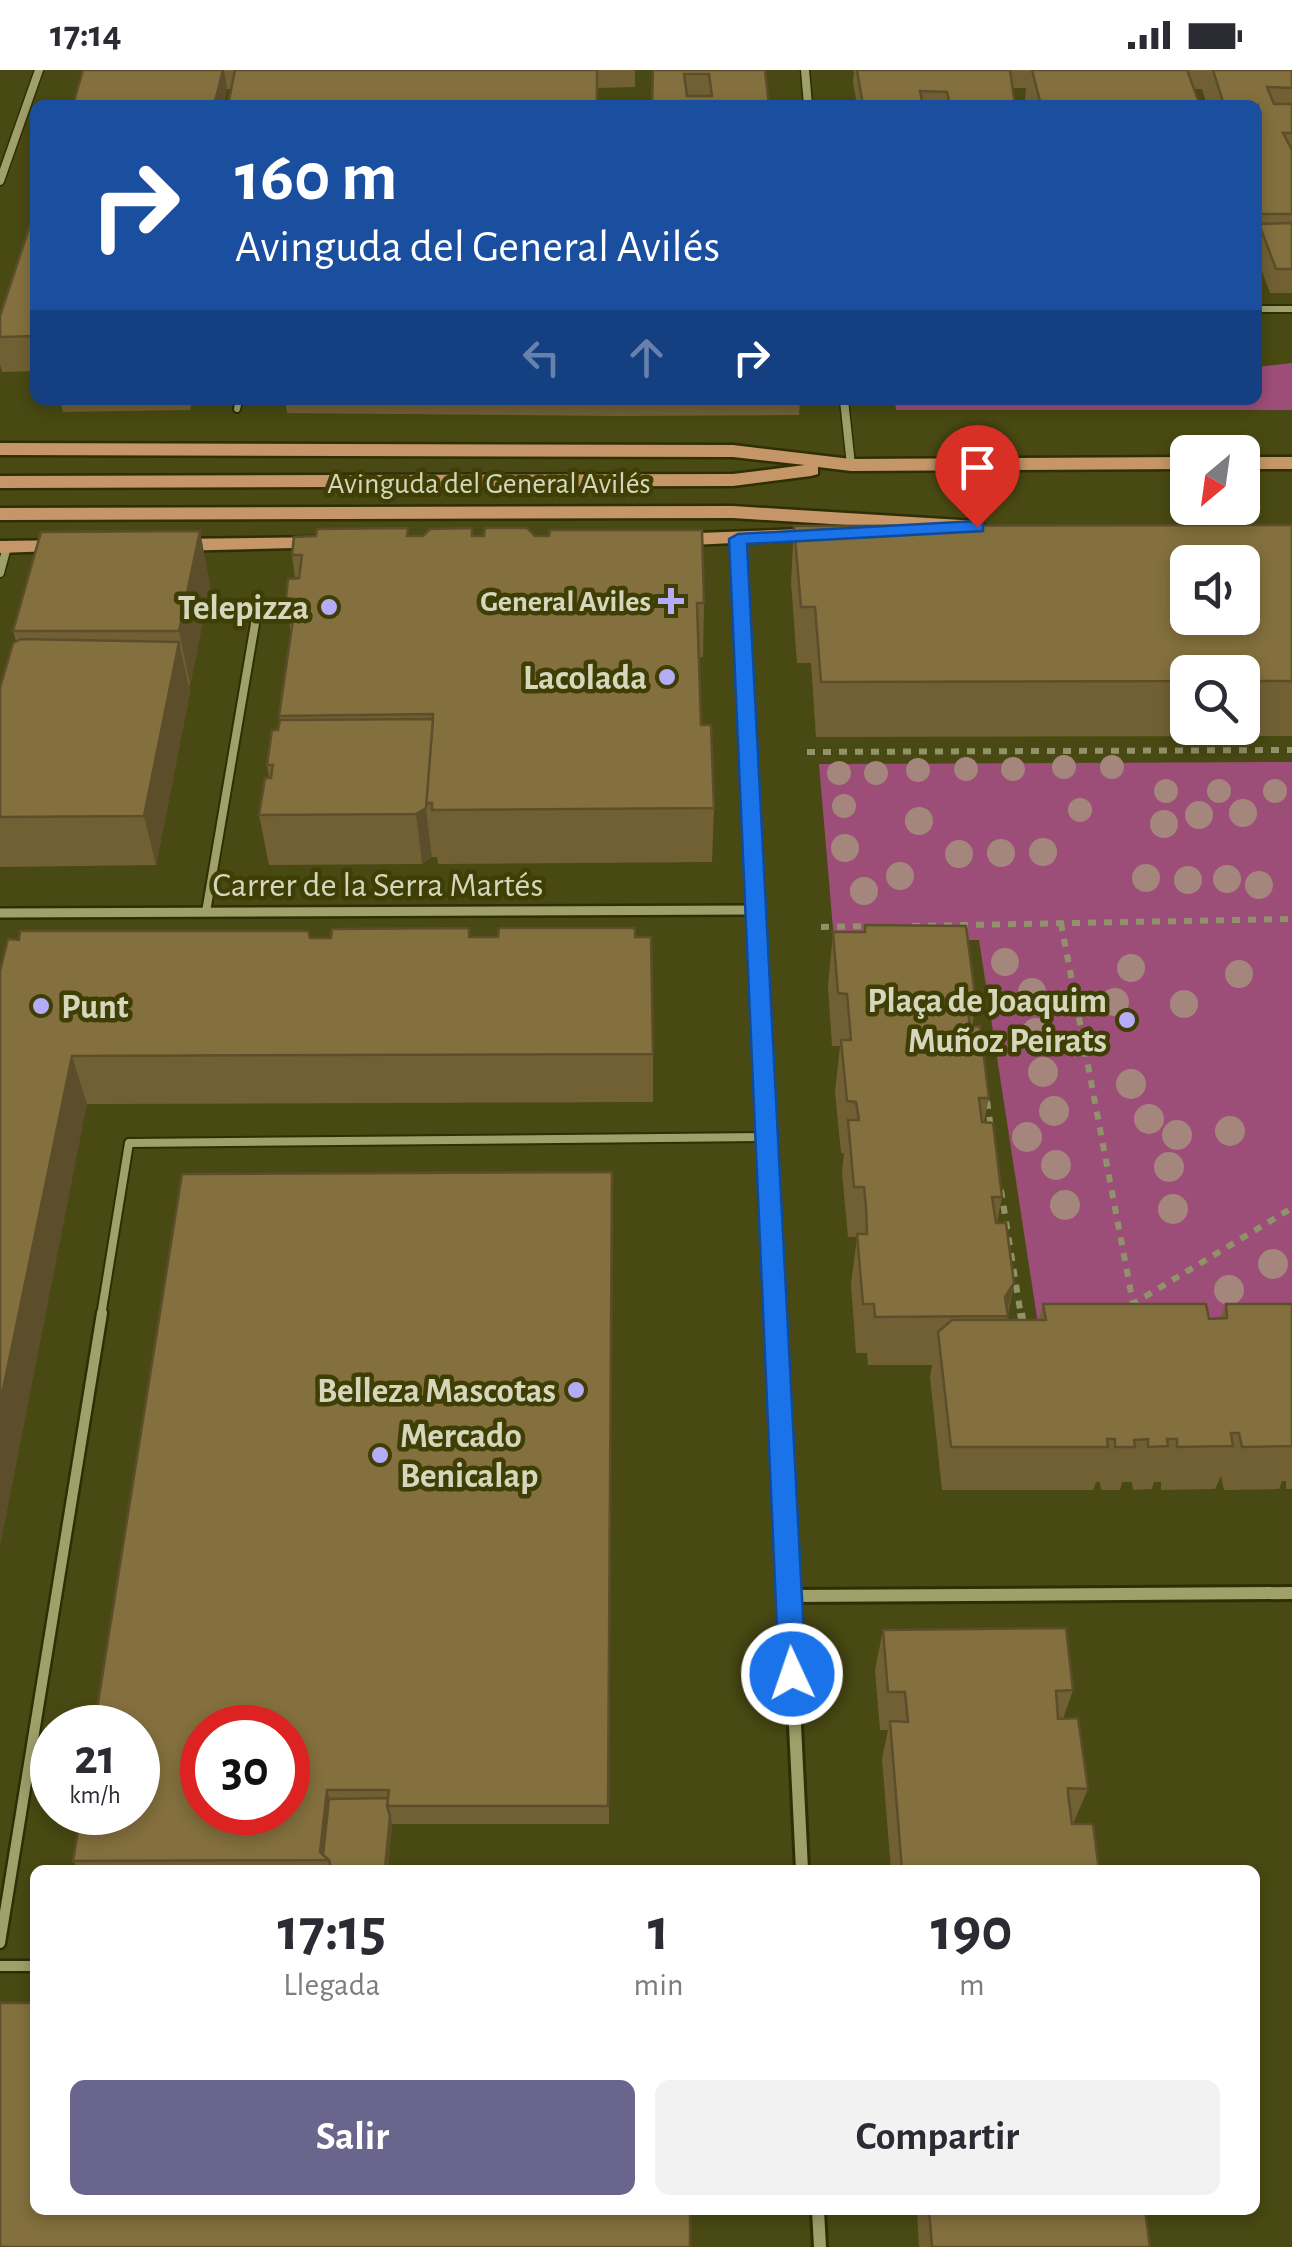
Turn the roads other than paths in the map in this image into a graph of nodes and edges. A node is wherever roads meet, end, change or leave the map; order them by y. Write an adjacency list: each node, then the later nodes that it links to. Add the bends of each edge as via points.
1 (39, 70): 4 (street)
2 (804, 70): 3 (street)
3 (807, 100)
4 (0, 181)
5 (1262, 308): 6 (street)
6 (1292, 309)
7 (845, 405): 12 (street)
8 (0, 448): 12 (main road, Avinguda del General Avilés, via 733,451)
9 (1170, 463): 12 (main road, Avinguda del General Avilés)
10 (1260, 463): 11 (main road)
11 (1292, 463)
12 (851, 465): 13 (main road, Avinguda del General Avilés, via 733,480)
13 (0, 482)
14 (0, 514): 15 (main road, Avinguda del General Avilés, via 733,512 987,527)
15 (738, 539): 16 (main road, Avinguda del General Avilés); 23 (street)
16 (659, 540)
17 (343, 543): 18 (main road, Avinguda del General Avilés)
18 (146, 545)
19 (86, 546): 20 (main road)
20 (4, 547): 21 (street)
21 (0, 573)
22 (259, 602): 24 (street)
23 (755, 910): 24 (street, Carrer de la Serra Martés); 26 (street)
24 (206, 912): 25 (street, Carrer de la Serra Martés)
25 (0, 913)
26 (766, 1137): 28 (street); 30 (street, via 129,1143)
27 (1292, 1593): 28 (street)
28 (788, 1596): 29 (street)
29 (802, 1865)
30 (0, 1943)
31 (0, 1966): 32 (street)
32 (30, 1966)
33 (818, 2215): 34 (street)
34 (820, 2247)

